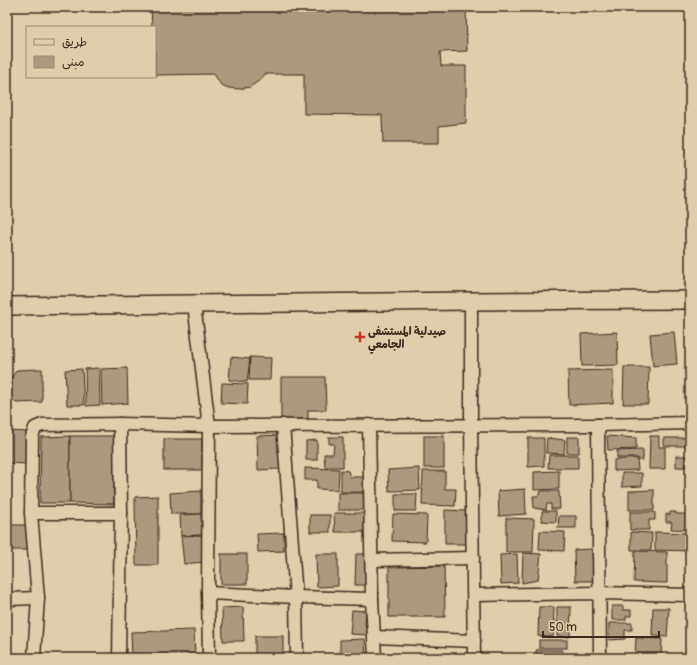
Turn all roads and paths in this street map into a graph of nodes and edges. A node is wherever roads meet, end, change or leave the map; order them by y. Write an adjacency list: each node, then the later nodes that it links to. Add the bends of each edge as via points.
1 (690, 300): 2 (street)
2 (472, 301): 3 (street); 9 (street)
3 (194, 304): 4 (street); 10 (street)
4 (7, 306)
5 (690, 423): 11 (street)
6 (120, 424): 10 (street); 12 (street, via 42,425 35,428 32,437); 13 (street)
7 (283, 425): 8 (street); 10 (street); 20 (street)
8 (369, 425): 9 (street); 15 (street)
9 (471, 425): 11 (street); 14 (street)
10 (208, 426): 16 (street)
11 (598, 426): 17 (street)
12 (31, 513): 13 (street); 21 (street)
13 (121, 513): 27 (street)
14 (473, 558): 15 (street); 18 (street)
15 (372, 560): 23 (street)
16 (208, 593): 20 (street); 28 (street)
17 (599, 593): 18 (street); 19 (street); 32 (street)
18 (474, 595): 25 (street)
19 (690, 596)
20 (296, 597): 23 (street); 29 (street)
21 (38, 598): 22 (street); 26 (street)
22 (7, 599)
23 (372, 599): 24 (street)
24 (375, 637): 25 (street); 30 (street)
25 (474, 641): 31 (street)
26 (34, 658)
27 (119, 658)
28 (209, 658)
29 (297, 658)
30 (375, 658)
31 (474, 658)
32 (600, 658)

